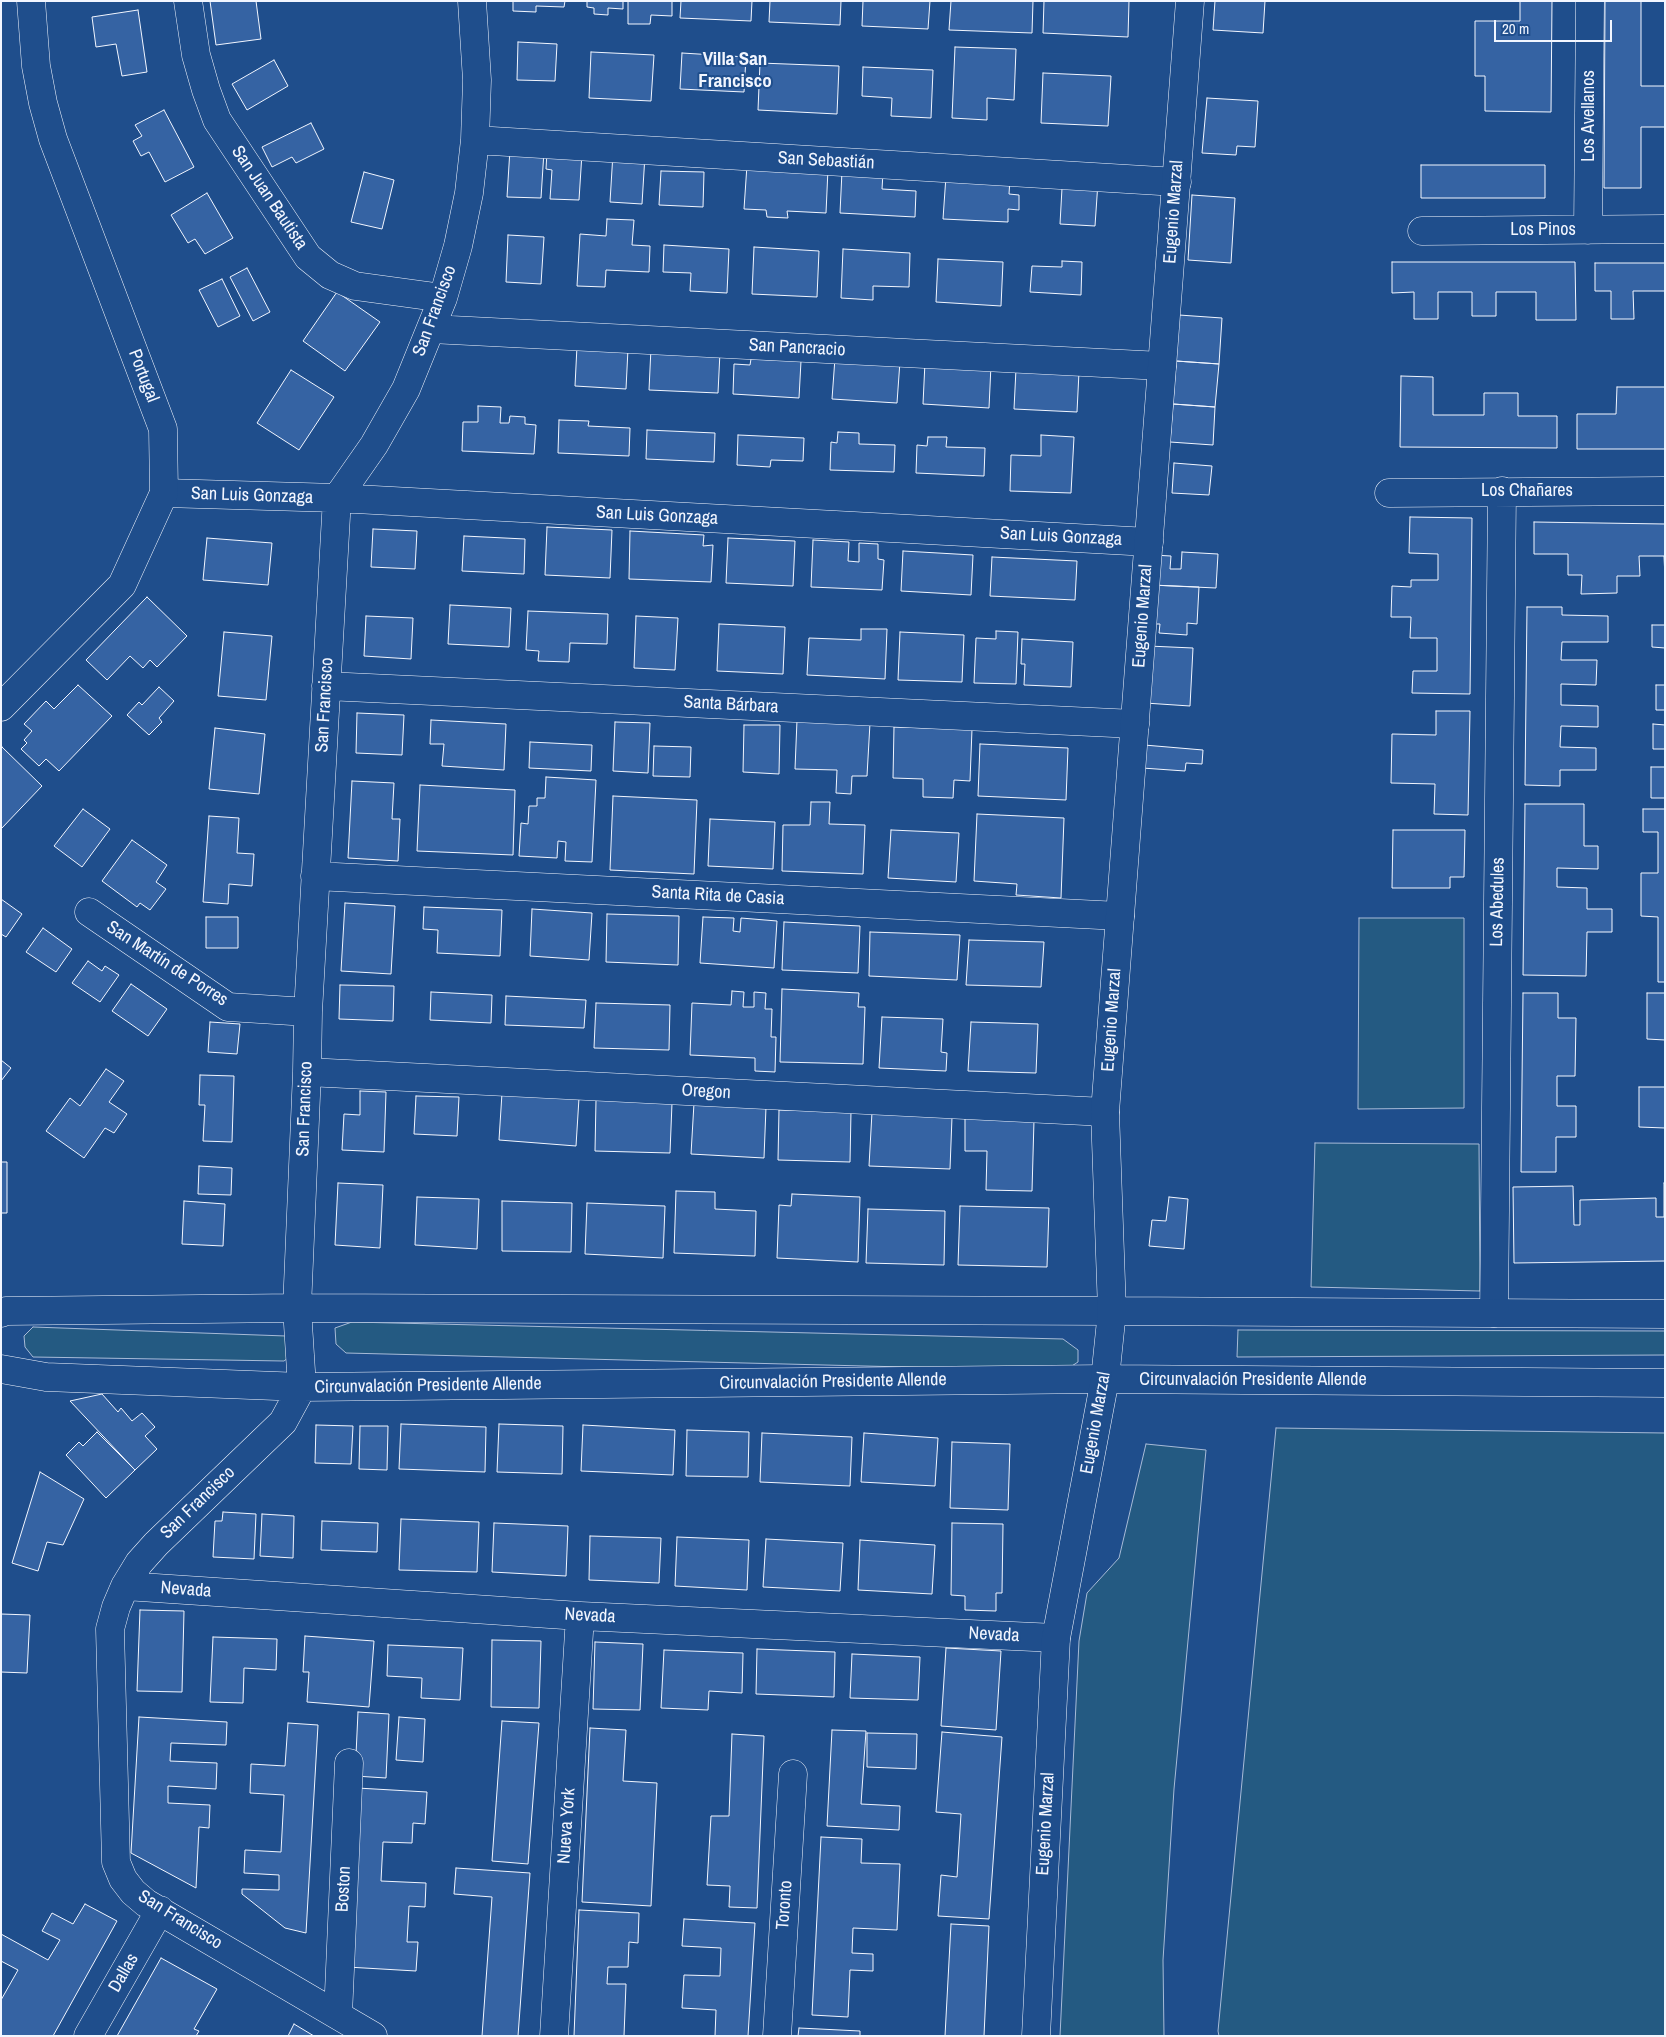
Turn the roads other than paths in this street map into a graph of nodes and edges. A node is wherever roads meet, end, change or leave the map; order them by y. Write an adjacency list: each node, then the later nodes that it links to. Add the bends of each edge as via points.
1 (31, 1): 16 (street, Portugal, via 36,66 53,139 163,429)
2 (188, 1): 11 (street, San Juan Bautista, via 196,55 217,120 308,256 330,275 355,286)
3 (472, 1): 6 (street, San Francisco, via 477,80)
4 (1190, 1): 7 (street, Eugenio Marzal)
5 (1590, 1): 9 (street, Los Avellanos)
6 (475, 140): 7 (street, San Sebastián); 11 (street, San Francisco, via 458,246)
7 (1177, 182): 13 (street, Eugenio Marzal)
8 (1665, 229): 9 (street, Los Pinos)
9 (1588, 230): 10 (street, Los Pinos)
10 (1422, 231)
11 (443, 298): 12 (street, San Francisco)
12 (431, 330): 13 (street, San Pancracio); 18 (street, San Francisco, via 401,397 374,445)
13 (1162, 366): 19 (street, Eugenio Marzal)
14 (1502, 491): 15 (street, Los Chañares); 17 (street, Los Chañares); 32 (street, Los Abedules)
15 (1665, 491)
16 (164, 493): 18 (street, San Luis Gonzaga); 21 (street, Portugal, via 122,585)
17 (1389, 493)
18 (337, 498): 19 (street, San Luis Gonzaga); 20 (street, San Francisco)
19 (1149, 542): 22 (street, Eugenio Marzal)
20 (326, 686): 22 (street, Santa Bárbara); 23 (street, San Francisco)
21 (1, 707)
22 (1135, 724): 25 (street, Eugenio Marzal)
23 (315, 876): 25 (street, Santa Rita de Casia); 26 (street, San Francisco)
24 (89, 912): 26 (street, San Martín de Porres, via 228,1007)
25 (1120, 916): 28 (street, Eugenio Marzal)
26 (308, 1012): 27 (street, San Francisco)
27 (307, 1072): 28 (street, Oregon); 29 (street, San Francisco)
28 (1105, 1112): 30 (street, Eugenio Marzal)
29 (297, 1308): 30 (street); 31 (street); 37 (street, San Francisco)
30 (1112, 1311): 32 (street); 35 (street, Eugenio Marzal)
31 (1, 1313)
32 (1494, 1313): 33 (street)
33 (1665, 1314)
34 (1, 1369): 37 (street, Circunvalación Presidente Allende, via 46,1376)
35 (1105, 1379): 36 (street, Circunvalación Presidente Allende); 37 (street, Circunvalación Presidente Allende); 40 (street, Eugenio Marzal)
36 (1665, 1383)
37 (302, 1387): 38 (street, San Francisco, via 283,1422 156,1544)
38 (124, 1586): 39 (street, Nevada); 43 (street, San Francisco, via 110,1629 116,1862 133,1892)
39 (580, 1616): 40 (street, Nevada); 47 (street, Nueva York)
40 (1056, 1638): 49 (street, Eugenio Marzal)
41 (349, 1763): 44 (street, Boston)
42 (793, 1774): 48 (street, Toronto)
43 (160, 1910): 44 (street, San Francisco); 46 (street, Dallas)
44 (338, 2015): 45 (street, San Francisco)
45 (368, 2035)
46 (88, 2036)
47 (554, 2036)
48 (777, 2036)
49 (1036, 2036)

